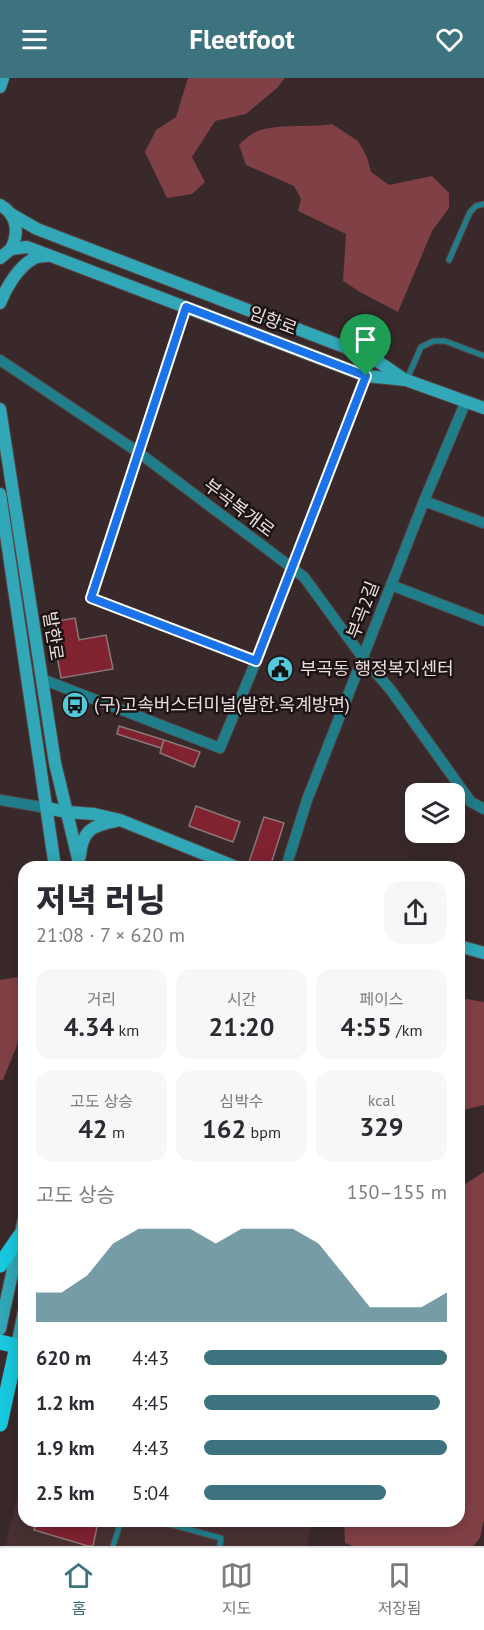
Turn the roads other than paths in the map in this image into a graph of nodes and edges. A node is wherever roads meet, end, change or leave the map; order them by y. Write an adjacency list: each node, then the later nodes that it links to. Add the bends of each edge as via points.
1 (3, 78): 2 (street)
2 (0, 87)
3 (484, 204): 9 (lane, via 470,212)
4 (0, 205): 5 (street)
5 (11, 214): 6 (street, via 17,231); 15 (street, via 37,229 373,358)
6 (11, 249): 7 (street, 임항로, via 27,247); 8 (street)
7 (51, 256): 10 (street, via 34,257 21,268); 11 (street, 임항로)
8 (0, 258)
9 (448, 260)
10 (0, 303)
11 (186, 307): 14 (street, 임항로); 19 (street)
12 (484, 356): 15 (lane, via 445,340 434,341 421,347)
13 (0, 360): 19 (street, 부곡복개로)
14 (366, 376): 15 (street, 임항로); 23 (street)
15 (406, 380): 16 (street, 임항로)
16 (466, 401): 17 (street, 임항로); 21 (street, 부곡2길)
17 (484, 408)
18 (0, 409): 28 (street, 발한로)
19 (138, 452): 23 (street, 부곡복개로); 27 (street, via 91,598)
20 (0, 494): 30 (street, 발한로)
21 (424, 501): 22 (street); 24 (street, 부곡2길)
22 (484, 523)
23 (292, 568): 26 (street, 부곡복개로, via 304,577); 27 (street)
24 (391, 585): 25 (street); 26 (street, 부곡2길)
25 (484, 621)
26 (363, 657): 31 (street, 부곡복개로, via 471,802); 38 (street, 부곡2길, via 307,800)
27 (256, 661): 28 (street, via 220,748)
28 (42, 679): 32 (street, 발한로)
29 (0, 800): 30 (street)
30 (47, 808): 32 (street); 34 (street, 발한로)
31 (484, 809)
32 (67, 812): 33 (street); 35 (street, 발한로)
33 (120, 820): 36 (street, via 98,824 88,831 81,844); 37 (street)
34 (54, 861)
35 (79, 861)
36 (80, 861)
37 (221, 861)
38 (288, 861)
39 (465, 948): 40 (street)
40 (484, 953)
41 (18, 1239): 43 (main road)
42 (18, 1245): 44 (street)
43 (0, 1265)
44 (0, 1329)
45 (18, 1341): 47 (street)
46 (0, 1342): 47 (main road)
47 (17, 1346): 48 (main road)
48 (6, 1373): 49 (main road)
49 (0, 1424)
50 (119, 1527): 52 (lane)
51 (180, 1527): 53 (lane, via 221,1538)
52 (113, 1546)
53 (220, 1546)

